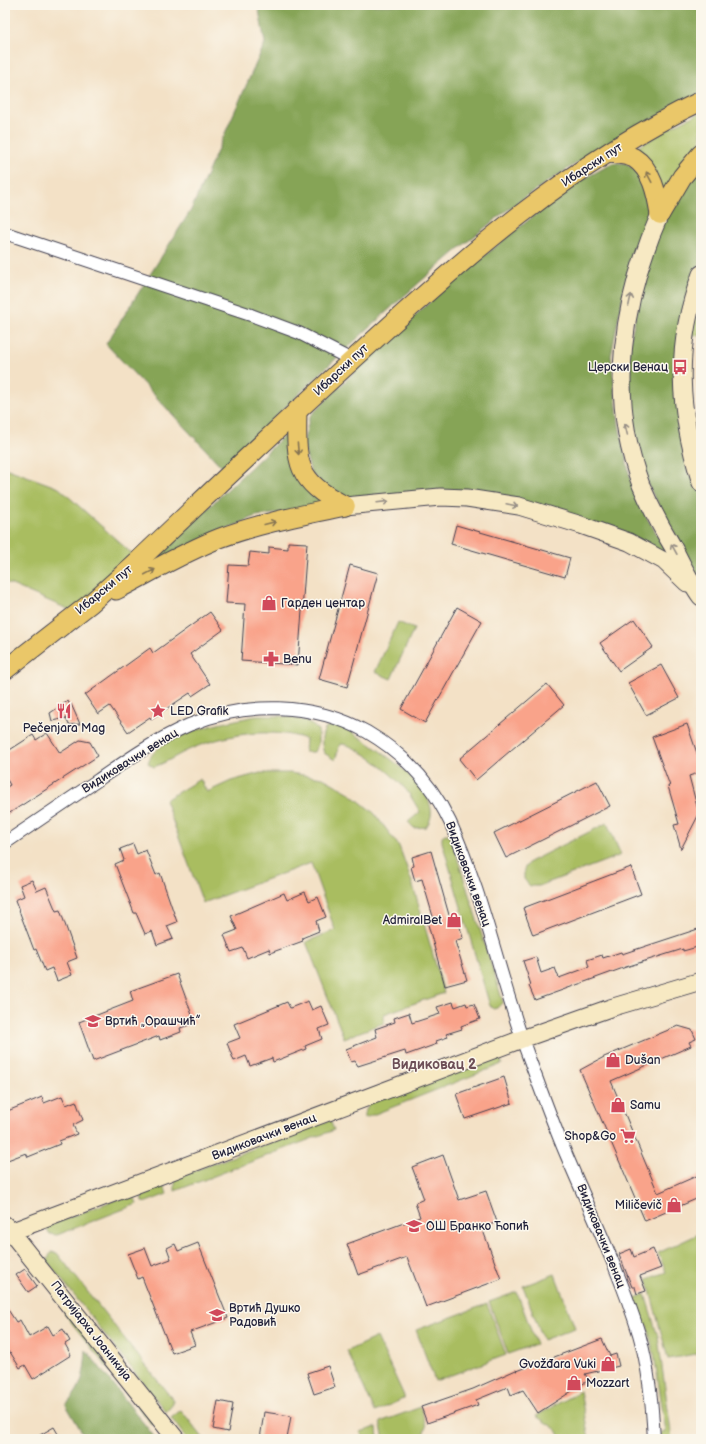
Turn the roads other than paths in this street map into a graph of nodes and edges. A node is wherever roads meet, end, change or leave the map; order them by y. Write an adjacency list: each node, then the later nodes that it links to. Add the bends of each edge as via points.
1 (701, 101): 2 (main road, Ибарски пут)
2 (609, 153): 4 (main road, one-way to 2, via 652,181 641,165 627,155); 7 (main road, Ибарски пут, via 561,185 427,290)
3 (701, 154): 4 (main road, via 682,177)
4 (660, 214): 11 (main road, one-way to 4, via 641,485 622,408 621,365 629,308 640,264)
5 (5, 232): 7 (street, via 299,333)
6 (701, 274): 9 (main road, via 686,324 681,374 685,424)
7 (352, 360): 8 (main road, Ибарски пут)
8 (297, 410): 10 (main road, one-way to 10, via 297,450 305,475 320,492); 12 (main road, Ибарски пут)
9 (701, 483)
10 (345, 506): 11 (main road, one-way to 11, via 440,497 467,498 518,506 581,524 629,542 664,561); 12 (main road, one-way to 10, via 195,548 220,538 268,523)
11 (700, 596)
12 (91, 603): 13 (main road, Ибарски пут)
13 (5, 670)
14 (5, 843): 16 (street, Видиковачки венац, via 136,754 191,724 228,713 255,709 305,711 343,721 382,741 408,762 449,820 485,918)
15 (701, 981): 16 (main road, Видиковачки венац, via 610,1008)
16 (522, 1039): 17 (main road, Видиковачки венац); 19 (street, Видиковачки венац, via 563,1147 609,1252 639,1335 651,1396)
17 (7, 1230): 18 (main road, Патријарха Јоаникија)
18 (176, 1439)
19 (654, 1439)

